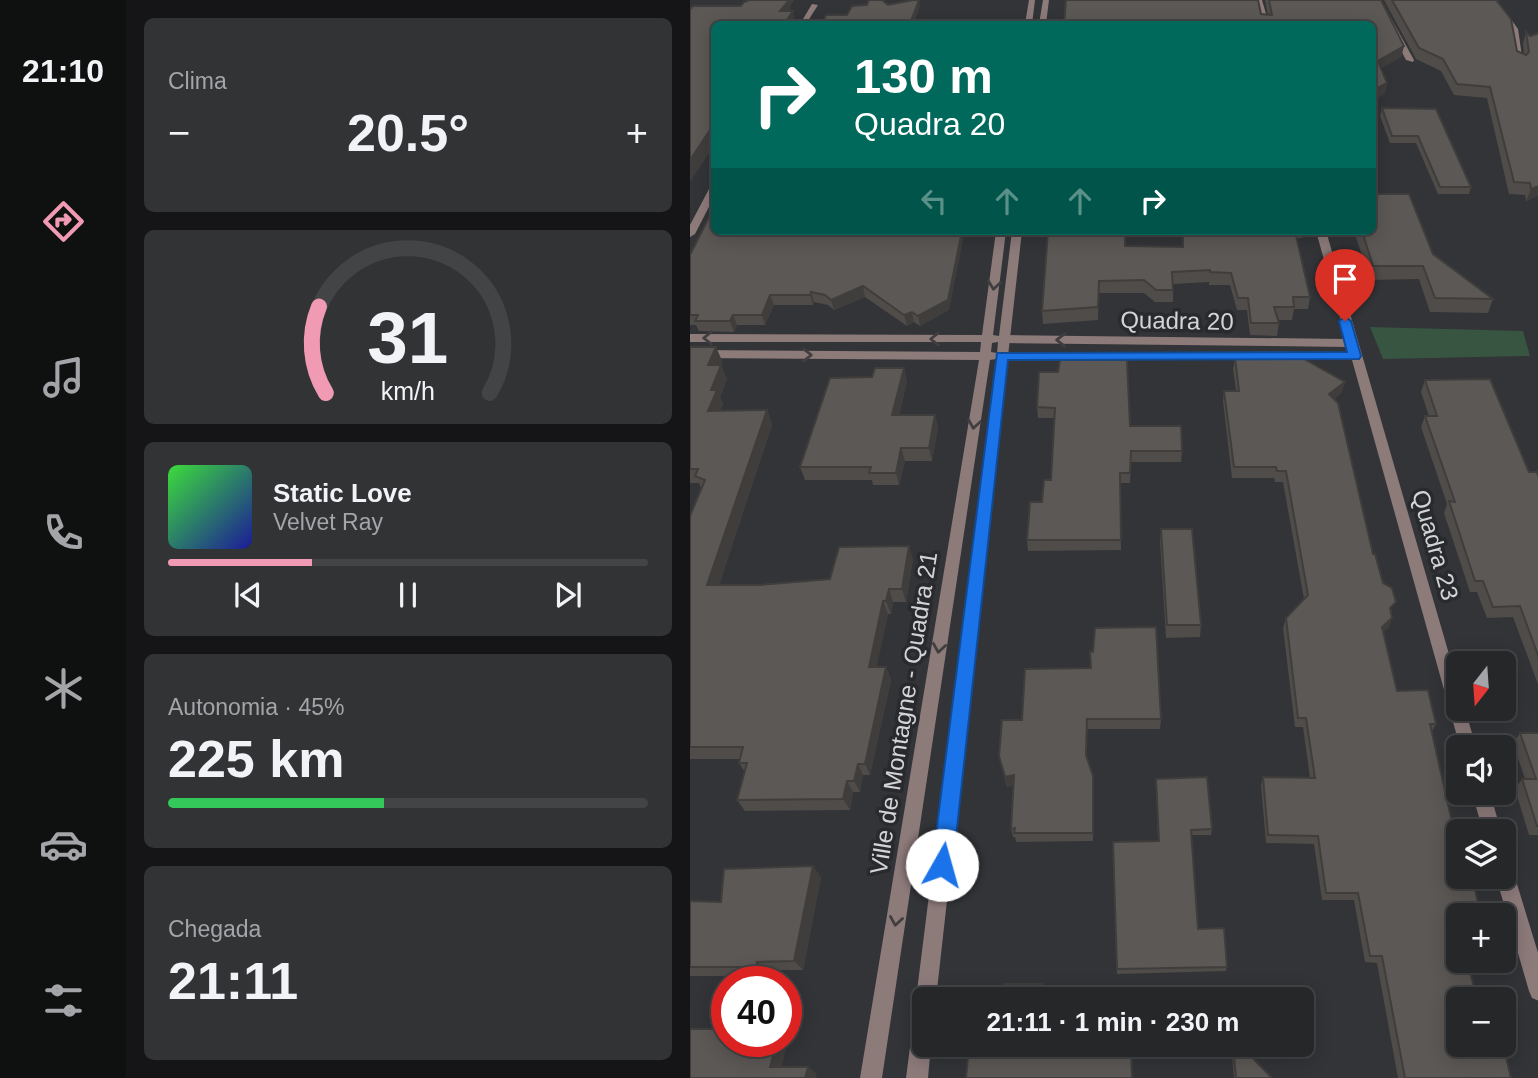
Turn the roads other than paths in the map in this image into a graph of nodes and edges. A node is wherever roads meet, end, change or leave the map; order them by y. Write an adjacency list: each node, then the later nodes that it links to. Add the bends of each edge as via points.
1 (1032, 0): 8 (street)
2 (1046, 0): 9 (street)
3 (1259, 0): 10 (street)
4 (1378, 0): 11 (street)
5 (1494, 0): 12 (street, via 1514,29)
6 (814, 5): 7 (street)
7 (805, 21)
8 (1029, 21)
9 (1043, 21)
10 (1265, 21)
11 (1409, 60)
12 (1520, 61)
13 (711, 194): 14 (street)
14 (690, 234)
15 (1001, 235): 20 (street, one-way to 20)
16 (1017, 235): 19 (street)
17 (1322, 235): 21 (street, Quadra 23)
18 (690, 338): 20 (street, one-way to 18)
19 (1004, 339): 20 (street); 21 (street, Quadra 20, one-way to 19)
20 (991, 350): 21 (street, Quadra 20); 22 (street, one-way to 20); 25 (street); 28 (street, Ville de Montagne - Quadra 21, one-way to 28)
21 (1353, 350): 23 (street, Quadra 23)
22 (690, 354)
23 (1465, 735)
24 (1509, 889): 26 (street)
25 (927, 987)
26 (1539, 990)
27 (919, 1057): 29 (street)
28 (871, 1078)
29 (917, 1078)

